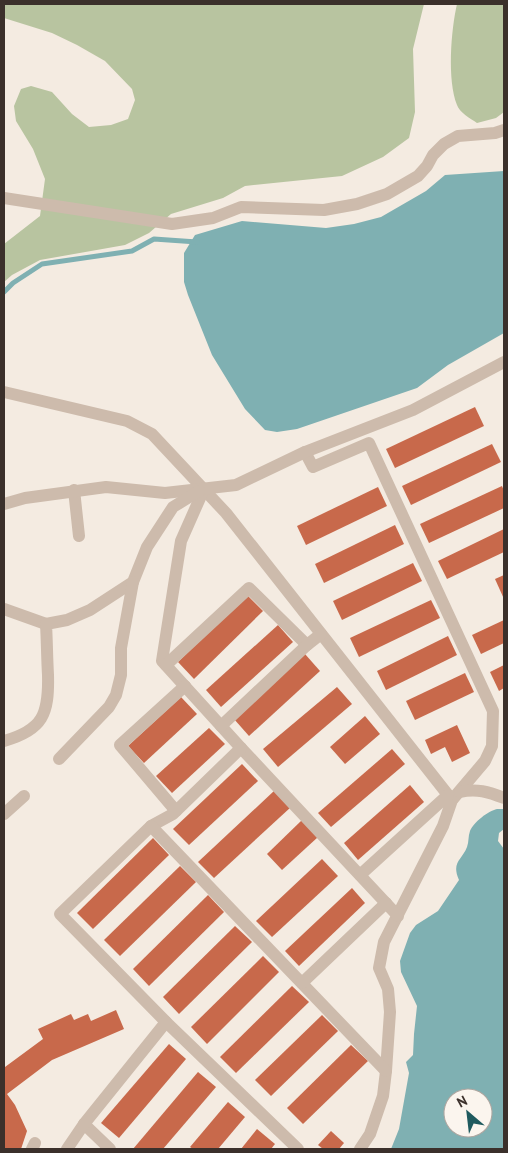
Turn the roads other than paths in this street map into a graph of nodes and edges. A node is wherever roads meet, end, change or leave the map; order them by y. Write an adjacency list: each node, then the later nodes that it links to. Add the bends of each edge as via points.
1 (504, 130): 2 (street, via 458,136 444,144 418,176 387,194 324,210 241,207 214,218 172,224)
2 (4, 198)
3 (504, 362): 5 (street, via 413,410)
4 (4, 392): 6 (street, via 127,421 152,434)
5 (305, 452): 6 (street, via 236,485); 22 (street, via 314,467 369,443 493,711 492,746 485,761)
6 (204, 489): 7 (street, via 165,493 106,487); 10 (street, via 173,507 147,547); 13 (street); 15 (street, via 182,541 162,661)
7 (74, 490): 8 (street); 9 (street)
8 (4, 504)
9 (79, 536)
10 (132, 582): 12 (street, via 90,610); 20 (street, via 116,695 109,707)
11 (4, 609): 12 (street)
12 (46, 624): 18 (street, via 47,709 30,731)
13 (321, 634): 14 (street); 22 (street)
14 (307, 645): 15 (street, via 249,588); 17 (street)
15 (166, 665): 16 (street)
16 (185, 686): 17 (street); 24 (street, via 120,745)
17 (221, 726): 19 (street)
18 (4, 742)
19 (241, 748): 24 (street); 27 (street)
20 (59, 759)
21 (24, 796): 25 (street)
22 (453, 796): 23 (street, via 471,789); 27 (street); 29 (street, via 443,826)
23 (504, 798)
24 (176, 811): 26 (street)
25 (4, 814)
26 (151, 826): 30 (street); 31 (street, via 60,914)
27 (360, 875): 28 (street)
28 (386, 903): 29 (street); 30 (street)
29 (398, 916): 32 (street, via 384,942 379,968 388,989 390,1012)
30 (302, 983): 32 (street)
31 (166, 1022): 33 (street); 37 (street)
32 (386, 1070): 34 (street, via 383,1096)
33 (84, 1124): 35 (street); 36 (street)
34 (370, 1134): 38 (street); 39 (street)
35 (67, 1149)
36 (110, 1149)
37 (298, 1149)
38 (360, 1149)
39 (370, 1149)

